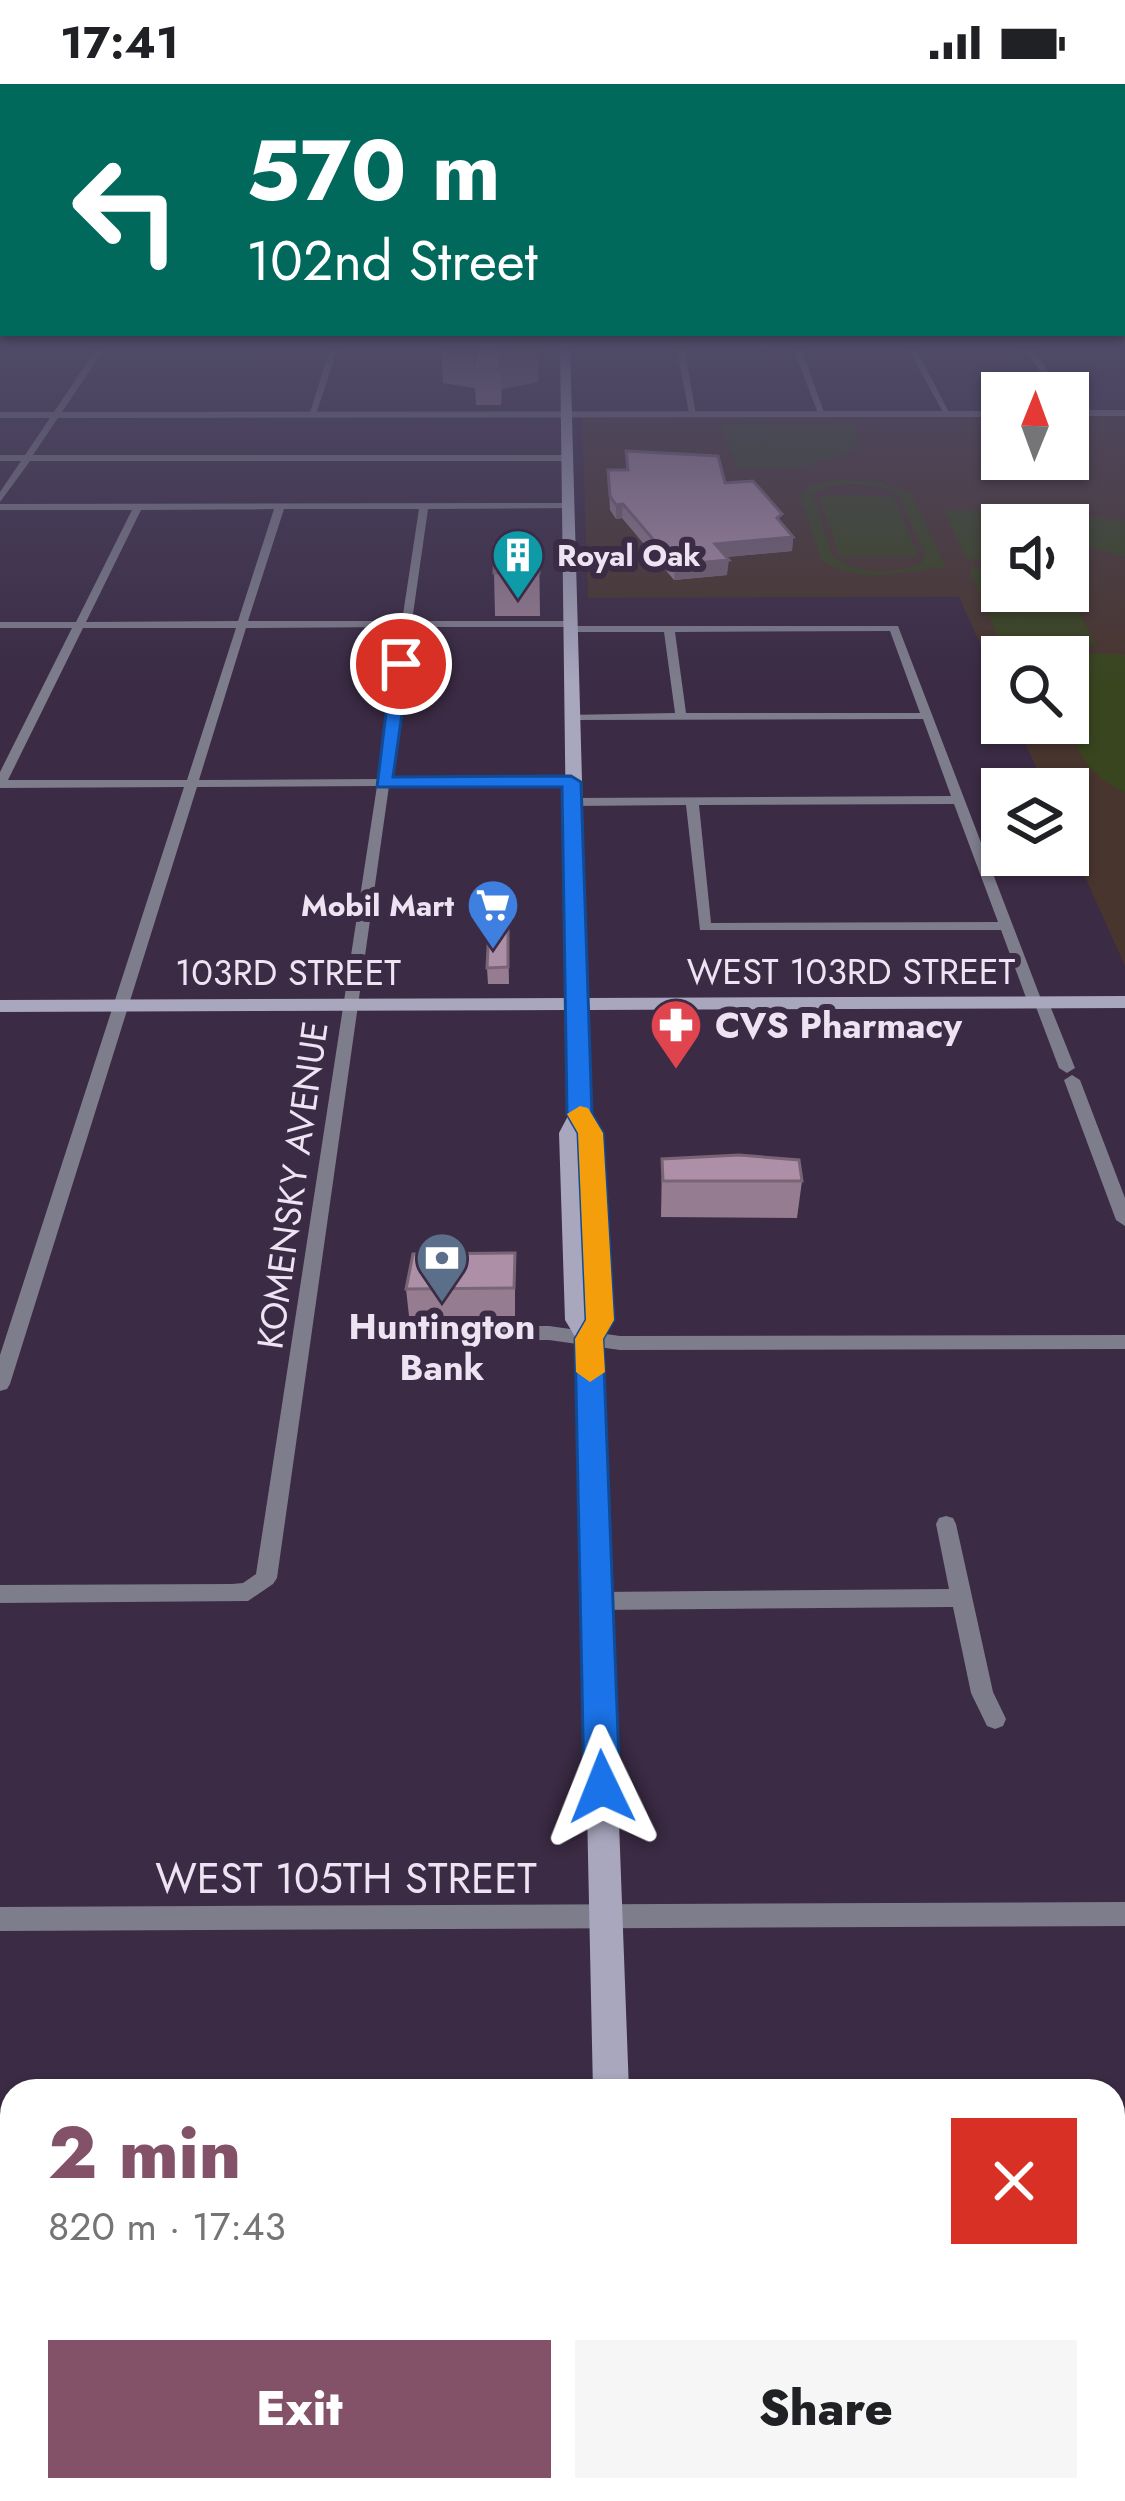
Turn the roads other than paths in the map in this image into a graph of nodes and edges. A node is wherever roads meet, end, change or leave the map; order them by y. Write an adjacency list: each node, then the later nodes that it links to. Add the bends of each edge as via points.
1 (0, 458): 2 (street)
2 (28, 458): 3 (street); 4 (street)
3 (568, 458): 8 (main road)
4 (0, 503): 5 (street)
5 (138, 506): 6 (street); 11 (street)
6 (280, 506): 7 (street); 12 (street)
7 (424, 506): 8 (street); 9 (street, KOMENSKY AVENUE)
8 (567, 506): 13 (main road)
9 (406, 624): 12 (street); 13 (street); 18 (street, KOMENSKY AVENUE)
10 (0, 625): 11 (street)
11 (79, 625): 12 (street); 19 (street)
12 (242, 625): 20 (street)
13 (568, 627): 14 (street); 16 (main road)
14 (669, 629): 15 (street, via 894,628); 17 (street)
15 (927, 716): 17 (street); 22 (street)
16 (570, 717): 17 (street); 21 (main road)
17 (681, 717)
18 (383, 783): 20 (street); 21 (street); 27 (street, KOMENSKY AVENUE)
19 (0, 784): 20 (street)
20 (190, 784): 30 (street)
21 (571, 792): 23 (street); 28 (main road)
22 (959, 800): 23 (street); 24 (street)
23 (692, 801): 24 (street, via 705,927)
24 (1006, 926): 26 (street)
25 (1125, 1002): 26 (main road, WEST 103RD STREET)
26 (1039, 1003): 28 (main road, WEST 103RD STREET); 31 (street)
27 (351, 1005): 28 (main road, 103RD STREET); 30 (main road, 103RD STREET); 37 (street, KOMENSKY AVENUE, via 261,1586 232,1593)
28 (576, 1005): 33 (main road, via 600,1320)
29 (0, 1006): 30 (main road, 103RD STREET)
30 (119, 1006): 35 (street)
31 (1125, 1220)
32 (372, 1334): 33 (street)
33 (589, 1339): 34 (street); 39 (main road)
34 (1125, 1342)
35 (0, 1384)
36 (946, 1524): 38 (street)
37 (0, 1594)
38 (963, 1598): 39 (street); 40 (street, via 982,1693)
39 (597, 1601): 42 (main road)
40 (995, 1718)
41 (1125, 1914): 42 (street, WEST 105TH STREET)
42 (606, 1916): 43 (street, WEST 105TH STREET); 44 (main road)
43 (0, 1919)
44 (611, 2079)

